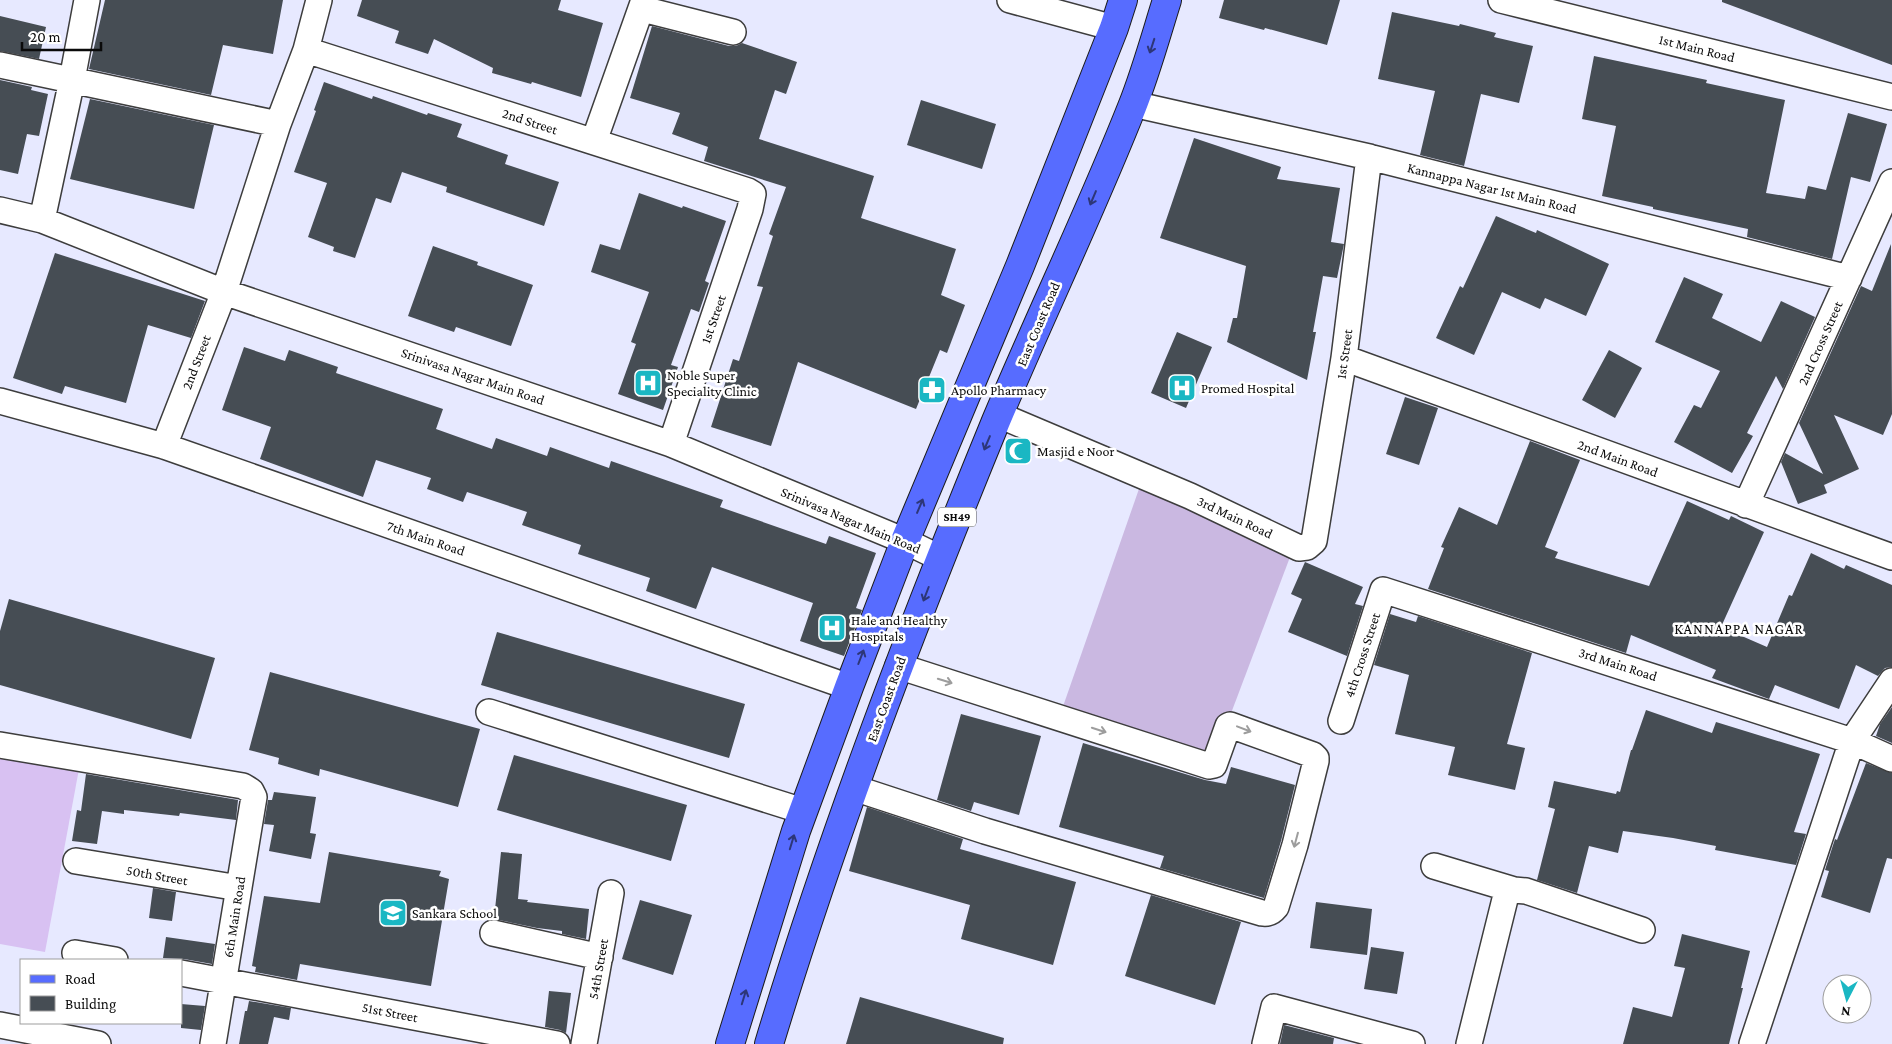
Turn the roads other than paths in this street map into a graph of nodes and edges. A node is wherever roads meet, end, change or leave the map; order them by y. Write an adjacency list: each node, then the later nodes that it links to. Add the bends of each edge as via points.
1 (87, 0): 12 (street)
2 (319, 0): 10 (street, 2nd Street)
3 (1010, 0): 8 (street)
4 (1123, 0): 8 (main road, SH49)
5 (1167, 0): 14 (main road, East Coast Road / SH49, one-way to 14)
6 (1502, 0): 13 (street, 1st Main Road)
7 (643, 4): 9 (street); 16 (street)
8 (1114, 28): 30 (main road, SH49, one-way to 8, via 1020,266)
9 (733, 32)
10 (306, 50): 15 (street, 2nd Street); 16 (street, 2nd Street)
11 (0, 65): 12 (street)
12 (72, 80): 15 (street); 21 (street)
13 (1892, 97)
14 (1134, 104): 17 (street, Kannappa Nagar 1st Main Road); 26 (main road, East Coast Road / SH49, one-way to 26)
15 (278, 124): 23 (street, 2nd Street)
16 (594, 142): 19 (street, 2nd Street)
17 (1369, 157): 22 (street, Kannappa Nagar 1st Main Road); 24 (street, 1st Street)
18 (1892, 182): 22 (street, 2nd Cross Street)
19 (753, 194): 27 (street, 1st Street)
20 (0, 210): 21 (street, Srinivasa Nagar Main Road)
21 (42, 220): 23 (street, Srinivasa Nagar Main Road)
22 (1849, 278): 29 (street, 2nd Cross Street)
23 (224, 292): 27 (street, Srinivasa Nagar Main Road); 28 (street, 2nd Street)
24 (1344, 358): 29 (street, 2nd Main Road); 31 (street, 1st Street, via 1314,541)
25 (0, 401): 28 (street, 7th Main Road)
26 (999, 415): 31 (street, 3rd Main Road, via 1190,496 1299,548); 33 (main road, East Coast Road / SH49, one-way to 33)
27 (671, 444): 30 (street, Srinivasa Nagar Main Road)
28 (164, 446): 37 (street, 7th Main Road)
29 (1746, 505): 32 (street, 2nd Main Road)
30 (905, 541): 33 (street, Srinivasa Nagar Main Road); 37 (main road, SH49, one-way to 30)
31 (1307, 547)
32 (1892, 557)
33 (940, 558): 35 (main road, East Coast Road / SH49, one-way to 35)
34 (1382, 590): 39 (street, 4th Cross Street); 40 (street, 3rd Main Road)
35 (898, 666): 43 (main road, East Coast Road / SH49); 43 (street, one-way to 43, via 1209,766 1214,765 1230,724 1313,755 1316,761 1276,907 1272,912 1262,913 985,832)
36 (1892, 681): 40 (street)
37 (849, 687): 44 (main road, SH49)
38 (490, 712): 44 (street)
39 (1341, 721)
40 (1852, 741): 42 (street, 3rd Main Road); 67 (street)
41 (0, 745): 47 (street, 6th Main Road, via 243,786 252,791 254,798)
42 (1892, 759)
43 (854, 788): 63 (main road, East Coast Road / SH49, via 796,954)
44 (803, 812): 62 (main road, SH49, one-way to 44)
45 (76, 861): 47 (street, 50th Street)
46 (1434, 866): 48 (street)
47 (239, 888): 56 (street, 6th Main Road)
48 (1514, 890): 50 (street); 66 (street, via 1506,895)
49 (611, 893): 53 (street, 54th Street)
50 (1642, 930)
51 (493, 933): 53 (street)
52 (75, 953): 54 (street)
53 (600, 957): 61 (street, 54th Street)
54 (109, 959)
55 (182, 973): 56 (street, 51st Street)
56 (223, 981): 59 (street, 6th Main Road); 60 (street, 51st Street)
57 (0, 1025): 58 (street)
58 (98, 1044)
59 (213, 1044)
60 (557, 1044)
61 (584, 1044)
62 (730, 1044)
63 (769, 1044)
64 (1265, 1044): 65 (street, via 1274,1007)
65 (1412, 1044)
66 (1469, 1044)
67 (1752, 1044)

